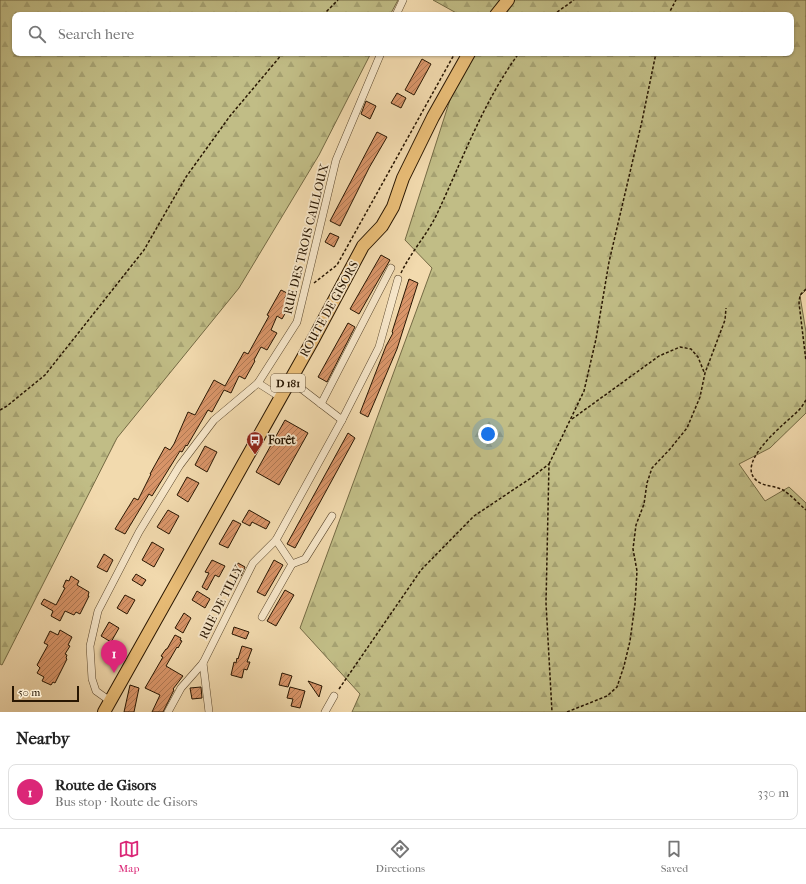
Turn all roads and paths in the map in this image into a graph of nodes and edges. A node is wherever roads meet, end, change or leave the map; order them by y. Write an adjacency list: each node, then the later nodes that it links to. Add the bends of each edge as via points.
1 (338, 0): 6 (path)
2 (403, 0): 7 (street)
3 (508, 0): 8 (main road)
4 (574, 0): 9 (path)
5 (676, 0): 10 (path)
6 (326, 12)
7 (397, 12)
8 (498, 12)
9 (557, 12)
10 (670, 12)
11 (280, 56): 29 (path, via 230,116 186,177 144,250 45,375)
12 (379, 56): 25 (street, RUE DES TROIS CAILLOUX, via 336,160 297,322)
13 (453, 56): 19 (path, via 337,265)
14 (467, 56): 24 (main road, ROUTE DE GISORS / D 181, via 403,178 394,207 382,226 363,246)
15 (517, 56): 18 (path, via 503,74 435,217 408,258)
16 (655, 56): 31 (path, via 609,262 584,391)
17 (391, 268): 28 (street)
18 (398, 279): 30 (street, RUE DE TILLY, via 379,347)
19 (313, 284)
20 (806, 289): 22 (path, via 800,296 799,303)
21 (726, 308): 23 (path)
22 (806, 361)
23 (705, 373): 31 (path, via 698,357 691,349 680,347 659,356); 45 (path, via 700,397 687,428 652,468 647,482 633,549 637,571 630,641 617,686 607,696)
24 (290, 380): 26 (main road, ROUTE DE GISORS / D 181); 28 (street)
25 (258, 382): 26 (street); 40 (street, RUE DES TROIS CAILLOUX, via 214,420 180,465 139,532 98,612 90,646 92,679 96,691)
26 (280, 397): 40 (main road, ROUTE DE GISORS / D 181)
27 (806, 400): 33 (path, via 800,409 768,438 753,460 751,472 754,479 784,491)
28 (321, 404): 30 (street)
29 (0, 410)
30 (342, 420): 35 (street, RUE DE TILLY)
31 (570, 420): 32 (path)
32 (549, 464): 39 (path, via 474,516 421,570); 44 (path, via 546,603)
33 (806, 510)
34 (332, 516): 36 (street, via 305,558)
35 (276, 540): 36 (street); 38 (street, RUE DE TILLY, via 253,563)
36 (292, 564): 37 (street)
37 (262, 617)
38 (202, 663): 41 (street, RUE DE TILLY, via 181,688); 42 (street)
39 (334, 696): 43 (street)
40 (107, 707)
41 (168, 712)
42 (209, 712)
43 (325, 712)
44 (552, 712)
45 (567, 712)

